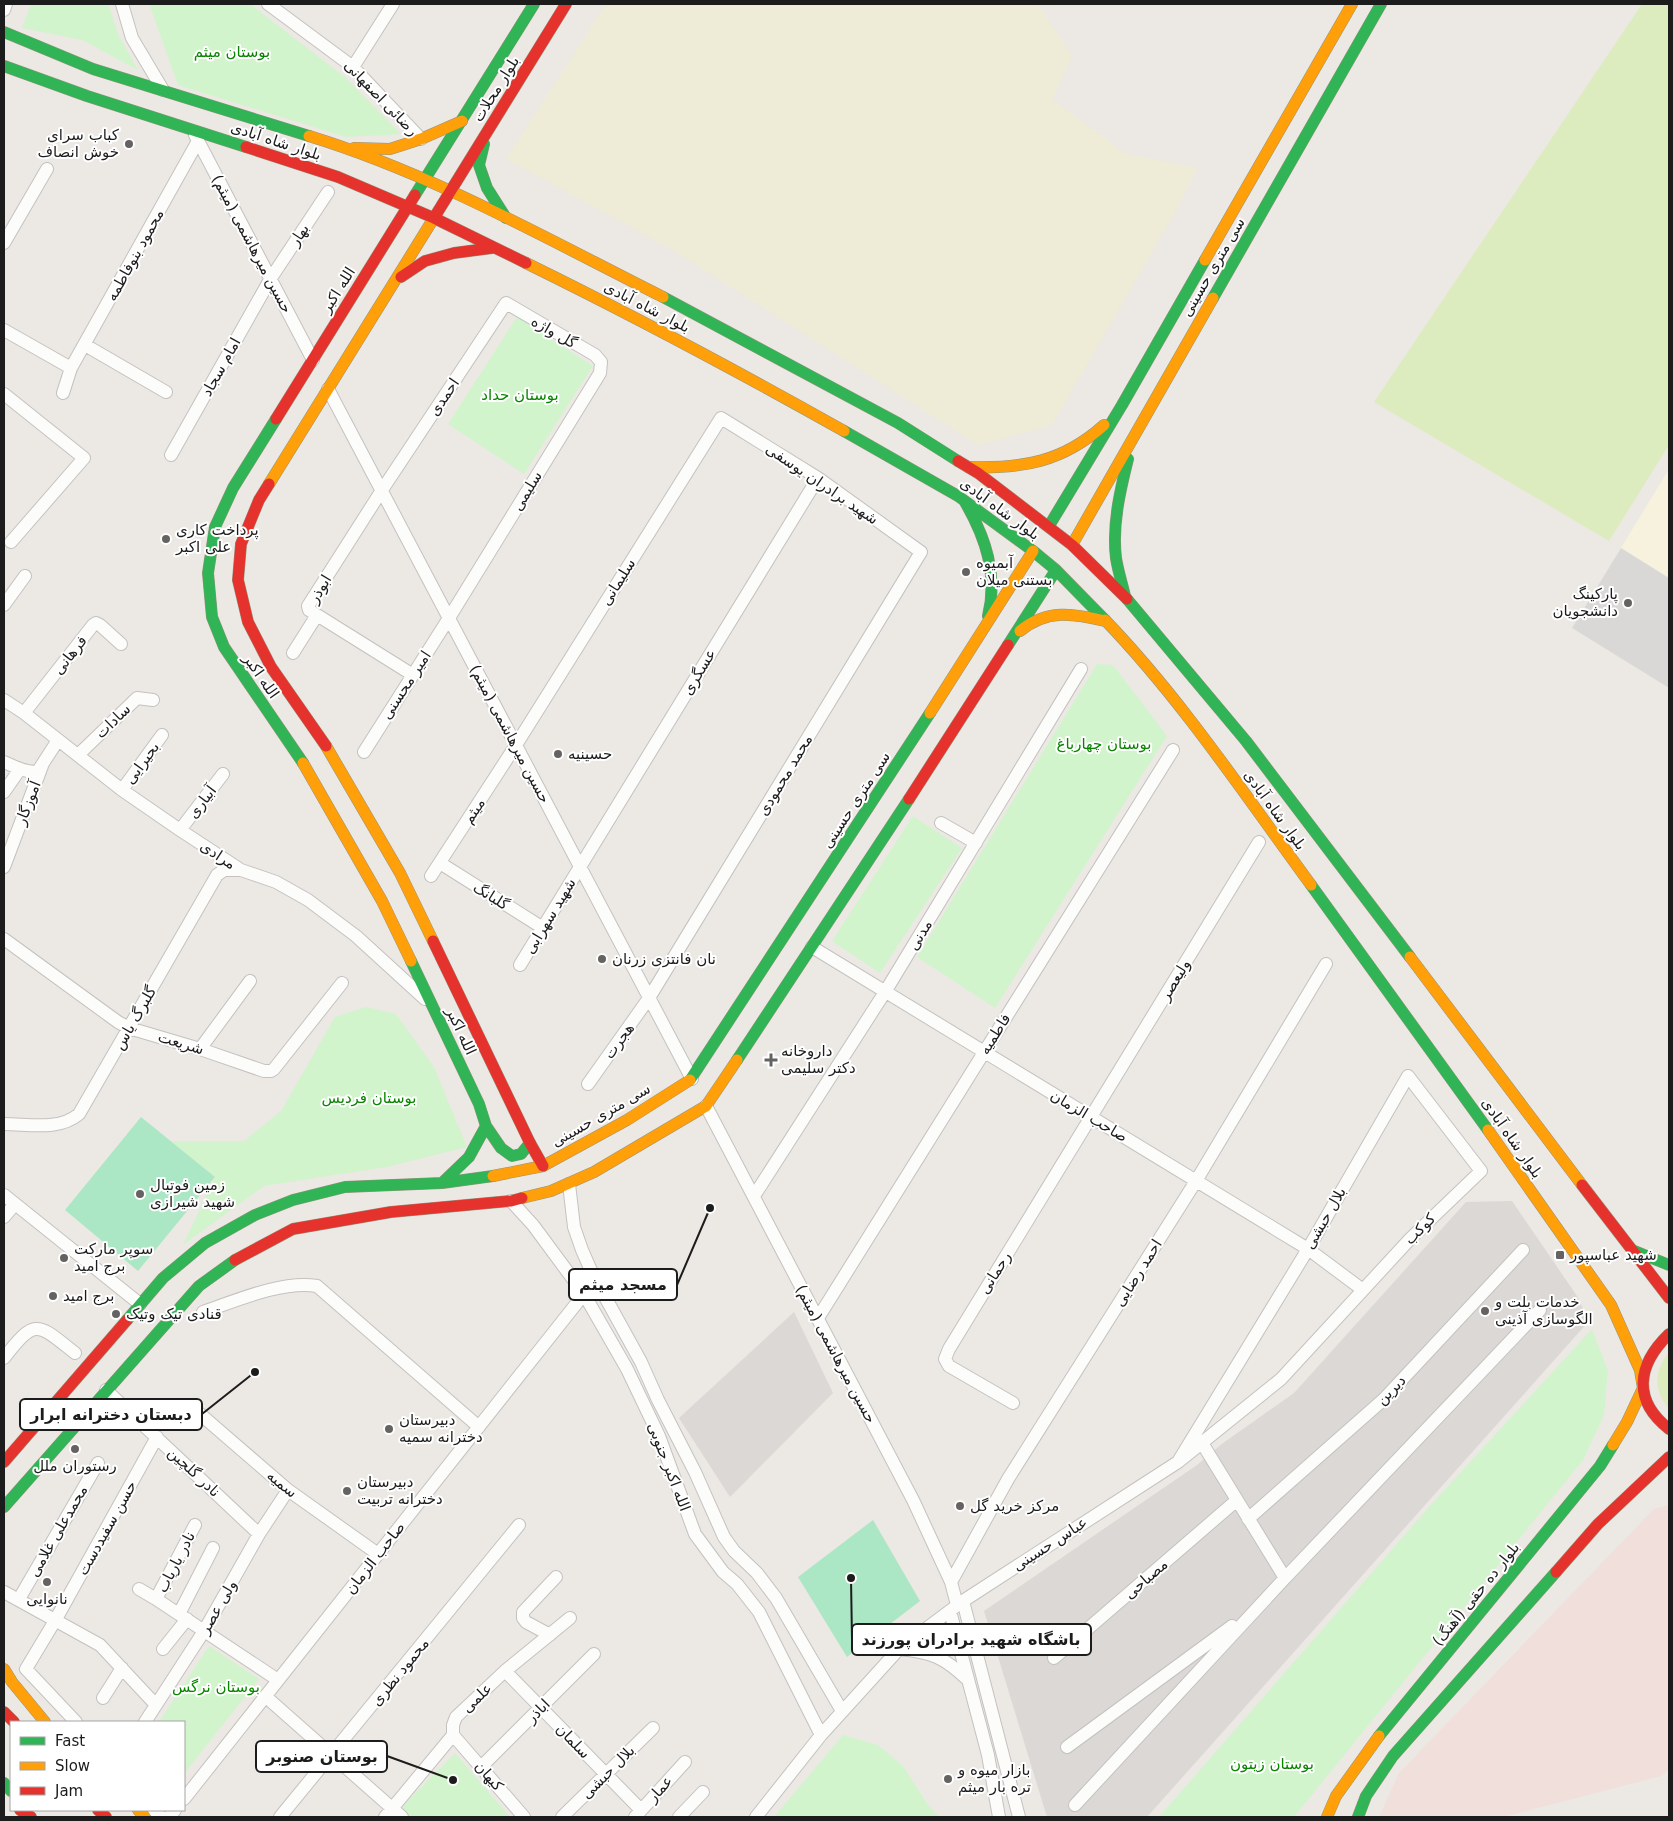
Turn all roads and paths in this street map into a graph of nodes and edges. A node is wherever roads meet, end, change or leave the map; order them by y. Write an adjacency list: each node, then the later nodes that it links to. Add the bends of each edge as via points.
1 (6, 4): 9 (street)
2 (122, 4): 13 (street, via 132,38)
3 (268, 4): 12 (street, رضائی اصفهانی)
4 (393, 4): 12 (street)
5 (534, 4): 14 (main road, بلوار محلات)
6 (566, 4): 16 (main road, بلوار محلات)
7 (1352, 4): 42 (main road, سی متری حسینی)
8 (1381, 4): 44 (main road, سی متری حسینی)
9 (4, 10)
10 (4, 32): 13 (main road, بلوار شاه آبادی, via 93,69)
11 (4, 66): 15 (main road, بلوار شاه آبادی)
12 (353, 67): 17 (street, رضائی اصفهانی)
13 (163, 90): 19 (main road, بلوار شاه آبادی)
14 (462, 121): 17 (main road); 21 (main road, بلوار محلات)
15 (191, 129): 18 (street, حسین میرهاشمی (میثم)); 24 (main road, بلوار شاه آبادی, via 338,177)
16 (488, 130): 22 (main road, بلوار محلات); 26 (main road, via 479,165 487,188)
17 (421, 139): 19 (main road, via 390,149)
18 (198, 141): 30 (street, حسین میرهاشمی (میثم)); 34 (street, محمود بنوفاطمه)
19 (349, 148): 21 (main road, بلوار شاه آبادی)
20 (47, 169): 27 (street)
21 (425, 179): 22 (main road, بلوار شاه آبادی); 24 (main road, الله اکبر)
22 (451, 190): 25 (main road, الله اکبر); 26 (main road, بلوار شاه آبادی)
23 (328, 192): 30 (street, بهار)
24 (408, 207): 25 (main road, بلوار شاه آبادی); 35 (main road, الله اکبر)
25 (434, 218): 29 (main road, بلوار شاه آبادی); 31 (main road, الله اکبر)
26 (506, 218): 46 (main road, بلوار شاه آبادی, via 703,318 898,423)
27 (9, 222): 28 (street)
28 (4, 243)
29 (492, 248): 31 (main road, via 424,261); 49 (main road, بلوار شاه آبادی, via 747,376)
30 (271, 278): 35 (street, حسین میرهاشمی (میثم)); 45 (street, امام سجاد)
31 (394, 282): 38 (main road, الله اکبر)
32 (506, 303): 36 (street, گل واژه, via 595,355); 48 (street, احمدی)
33 (4, 330): 37 (street)
34 (85, 344): 37 (street, محمود بنوفاطمه); 39 (street)
35 (313, 360): 38 (main road); 100 (main road, الله اکبر, via 233,488 215,527 208,573 212,617 229,655 300,757 382,901)
36 (601, 362): 59 (street, سلیمی, via 600,372)
37 (71, 368): 41 (street, محمود بنوفاطمه)
38 (328, 389): 48 (street, حسین میرهاشمی (میثم)); 110 (main road, الله اکبر, via 259,500 242,544 238,580 248,622 271,667 327,748 400,873)
39 (166, 392)
40 (4, 394): 51 (street, via 84,458)
41 (63, 394)
42 (1122, 405): 46 (main road, via 1094,435 1058,456 1020,466); 50 (main road, سی متری حسینی)
43 (721, 418): 47 (street, شهید برادران یوسفی); 72 (street, سلیمانی)
44 (1134, 435): 52 (main road, سی متری حسینی); 56 (main road, via 1123,478 1116,536 1118,569)
45 (171, 455)
46 (968, 467): 50 (main road, بلوار شاه آبادی)
47 (818, 478): 53 (street, شهید برادران یوسفی); 87 (street, عسگری)
48 (382, 490): 58 (street, ابوذر, via 308,606); 59 (street, حسین میرهاشمی (میثم))
49 (965, 501): 50 (main road, بلوار شاه آبادی); 62 (main road, via 986,544 993,589 989,613)
50 (1041, 539): 52 (main road, بلوار شاه آبادی); 54 (main road, بلوار شاه آبادی); 62 (main road, سی متری حسینی)
51 (11, 542)
52 (1072, 545): 54 (main road, سی متری حسینی); 56 (main road, بلوار شاه آبادی)
53 (921, 552): 99 (street, محمد محمودی)
54 (1056, 570): 60 (main road, بلوار شاه آبادی); 64 (main road)
55 (25, 576): 57 (street)
56 (1125, 596): 123 (main road, بلوار شاه آبادی, via 1246,741)
57 (4, 605)
58 (317, 615): 63 (street); 66 (street, ابوذر)
59 (449, 618): 66 (street, امیر محسنی); 72 (street, حسین میرهاشمی (میثم))
60 (1105, 621): 64 (main road, via 1071,613 1028,623); 135 (main road, بلوار شاه آبادی, via 1129,645 1191,722 1507,1156 1611,1305 1640,1370)
61 (122, 644): 69 (street, فرهانی, via 96,623)
62 (971, 651): 104 (main road, سی متری حسینی)
63 (293, 653)
64 (993, 668): 93 (main road)
65 (1081, 669): 85 (street, مدنی)
66 (412, 675): 74 (street, امیر محسنی)
67 (4, 700): 69 (street, مرادی)
68 (153, 700): 75 (street, سادات, via 137,698)
69 (24, 713): 71 (street, مرادی)
70 (162, 735): 80 (street, بحیرایی)
71 (58, 740): 75 (street, مرادی); 77 (street, آموزگار)
72 (516, 745): 86 (street, میثم); 87 (street, حسین میرهاشمی (میثم))
73 (1173, 750): 103 (street, فاطمیه)
74 (364, 752)
75 (78, 755): 80 (street, مرادی)
76 (4, 762): 78 (street)
77 (42, 766): 78 (street, via 33,772); 88 (street, آموزگار)
78 (20, 769): 81 (street)
79 (223, 774): 83 (street, آبیاری)
80 (122, 790): 83 (street, مرادی)
81 (4, 792)
82 (941, 823): 85 (street)
83 (180, 830): 89 (street, مرادی)
84 (1259, 842): 107 (street, ولیعصر)
85 (976, 843): 98 (street, مدنی)
86 (440, 863): 90 (street, میثم); 91 (street, گلبانگ)
87 (580, 866): 91 (street, شهید سهرابی); 99 (street, حسین میرهاشمی (میثم))
88 (4, 867)
89 (241, 870): 100 (street, مرادی, via 276,882 308,900 356,936); 101 (street, گلبرگ یاس, via 224,870 217,875)
90 (431, 876)
91 (543, 928): 95 (street, شهید سهرابی)
92 (4, 938): 101 (street, شریعت)
93 (812, 947): 98 (street, صاحب الزمان); 106 (main road)
94 (1326, 964): 113 (street, احمد رضایی)
95 (520, 965)
96 (250, 981): 102 (street)
97 (342, 983): 102 (street, شریعت, via 271,1071)
98 (885, 992): 103 (street, صاحب الزمان); 117 (street, مدنی)
99 (649, 998): 104 (street, حسین میرهاشمی (میثم)); 105 (street, هجرت)
100 (433, 1006): 109 (main road, الله اکبر)
101 (129, 1028): 102 (street, شریعت); 108 (street, گلبرگ یاس, via 79,1114 55,1125)
102 (200, 1048)
103 (984, 1052): 107 (street, صاحب الزمان); 131 (street, فاطمیه)
104 (692, 1079): 106 (main road); 111 (main road, سی متری حسینی, via 628,1120)
105 (588, 1084)
106 (706, 1106): 115 (main road); 117 (street, حسین میرهاشمی (میثم))
107 (1091, 1118): 113 (street, صاحب الزمان); 137 (street, رحمانی, via 945,1359 949,1366)
108 (4, 1124)
109 (486, 1126): 110 (main road, الله اکبر, via 501,1148 512,1156 521,1154); 114 (main road, via 469,1157)
110 (530, 1143): 111 (main road, الله اکبر)
111 (543, 1166): 114 (main road, سی متری حسینی)
112 (1481, 1171): 121 (street, بلال حبشی, via 1408,1076); 125 (street, کوکب, via 1410,1239)
113 (1196, 1181): 121 (street, صاحب الزمان); 160 (street, احمد رضایی, via 1008,1479)
114 (442, 1183): 128 (main road, سی متری حسینی, via 345,1187 293,1200 255,1215 205,1243 164,1278)
115 (570, 1184): 118 (main road); 185 (street, الله اکبر جنوبی, via 574,1227 582,1250 641,1362 724,1537 776,1598)
116 (4, 1195): 119 (street)
117 (754, 1196): 131 (street, حسین میرهاشمی (میثم))
118 (511, 1201): 126 (street, الله اکبر جنوبی); 136 (main road, via 391,1212 293,1229 239,1257 199,1286)
119 (15, 1204): 120 (street); 128 (street)
120 (4, 1217)
121 (1308, 1249): 125 (street, صاحب الزمان); 145 (street, بلال حبشی)
122 (1523, 1250): 151 (street, دیرین, via 1384,1399)
123 (1632, 1250): 124 (main road); 127 (main road, بلوار شاه آبادی)
124 (1669, 1265)
125 (1363, 1290): 142 (street, عباس حسینی, via 1281,1378)
126 (584, 1294): 139 (street, صاحب الزمان); 193 (street, الله اکبر جنوبی, via 628,1369 659,1436 695,1534 759,1612)
127 (1669, 1298)
128 (140, 1304): 144 (main road, سی متری حسینی)
129 (1540, 1310): 159 (street)
130 (203, 1312): 139 (street, via 272,1289 317,1286)
131 (818, 1318): 160 (street, حسین میرهاشمی (میثم), via 913,1500)
132 (1669, 1334): 135 (main road, via 1648,1358)
133 (75, 1354): 134 (street, via 45,1330 33,1329 21,1336)
134 (4, 1358)
135 (1643, 1388): 140 (main road, بلوار شاه آبادی, via 1654,1416); 202 (main road, بلوار ده حقی (آهنگ), via 1600,1466 1370,1747)
136 (106, 1390): 141 (street, نادر گلچین); 150 (main road)
137 (1013, 1403)
138 (192, 1407): 148 (street, سمیه)
139 (479, 1427): 157 (street, صاحب الزمان)
140 (1669, 1428)
141 (157, 1437): 155 (street, نادر گلچین); 169 (street, حسن سفیددست)
142 (1202, 1443): 145 (street, عباس حسینی); 149 (street)
143 (1669, 1457): 153 (main road)
144 (4, 1462)
145 (1178, 1462): 165 (street, عباس حسینی)
146 (98, 1463): 163 (street, محمدعلی غلامی)
147 (1665, 1479): 153 (main road, via 1640,1491)
148 (288, 1490): 155 (street, ولی عصر); 157 (street, سمیه)
149 (1237, 1500): 151 (street); 175 (street, مصباحی)
150 (4, 1507)
151 (1248, 1519): 159 (street)
152 (195, 1524): 164 (street, نادر یاریاب)
153 (1598, 1524): 217 (main road, via 1393,1756 1366,1796)
154 (519, 1525): 195 (street, محمود نظری)
155 (260, 1534): 170 (street, ولی عصر)
156 (213, 1548): 167 (street)
157 (378, 1554): 179 (street, صاحب الزمان)
158 (556, 1577): 171 (street, via 523,1612 526,1622)
159 (1285, 1578): 166 (street)
160 (951, 1582): 165 (street, حسین میرهاشمی (میثم))
161 (139, 1589): 164 (street)
162 (4, 1592): 163 (street)
163 (19, 1599): 169 (street)
164 (156, 1599): 167 (street)
165 (956, 1605): 173 (street, عباس حسینی); 180 (street, حسین میرهاشمی (میثم)); 214 (street, حسین میرهاشمی (میثم))
166 (1256, 1609): 194 (street); 201 (street)
167 (183, 1616): 170 (street); 172 (street)
168 (570, 1618): 171 (street, علمی)
169 (56, 1619): 176 (street, via 100,1644); 189 (street, حسن سفیددست, via 26,1669)
170 (204, 1631): 179 (street); 183 (street, ولی عصر)
171 (550, 1635): 178 (street, علمی)
172 (163, 1648)
173 (899, 1649): 180 (street, via 924,1652 952,1664); 185 (street, عباس حسینی)
174 (594, 1654): 184 (street, اباذر)
175 (1054, 1658)
176 (122, 1668): 182 (street); 183 (street)
177 (4, 1669): 188 (main road)
178 (505, 1672): 184 (street, سلمان); 192 (street, علمی, via 456,1717)
179 (278, 1680): 181 (street, صاحب الزمان)
180 (968, 1680): 213 (street, حسین میرهاشمی (میثم), via 988,1755)
181 (265, 1696): 195 (street); 200 (street, صاحب الزمان)
182 (103, 1698)
183 (156, 1706): 190 (street, ولی عصر)
184 (540, 1708): 197 (street, اباذر); 198 (street, سلمان)
185 (842, 1711): 193 (street, عباس حسینی)
186 (4, 1712): 187 (main road)
187 (13, 1721)
188 (44, 1721)
189 (75, 1721)
190 (146, 1721)
191 (653, 1728): 198 (street, بلال حبشی)
192 (453, 1735): 197 (street, کیهان); 204 (street, علمی)
193 (821, 1735): 212 (street, عباس حسینی)
194 (1067, 1747)
195 (332, 1756): 204 (street); 207 (street, محمود نظری)
196 (685, 1762): 205 (street, عمار)
197 (481, 1768): 209 (street, کیهان)
198 (605, 1775): 205 (street, سلمان); 210 (street, بلال حبشی)
199 (703, 1792): 211 (street)
200 (185, 1798)
201 (1075, 1805)
202 (1332, 1805): 215 (main road); 216 (main road, بلوار ده حقی (آهنگ))
203 (22, 1811): 206 (main road)
204 (389, 1813): 208 (street)
205 (638, 1814)
206 (33, 1817)
207 (280, 1817)
208 (402, 1817)
209 (524, 1817)
210 (562, 1817)
211 (679, 1817)
212 (756, 1817)
213 (999, 1817)
214 (1019, 1817)
215 (1322, 1817)
216 (1327, 1817)
217 (1358, 1817)

